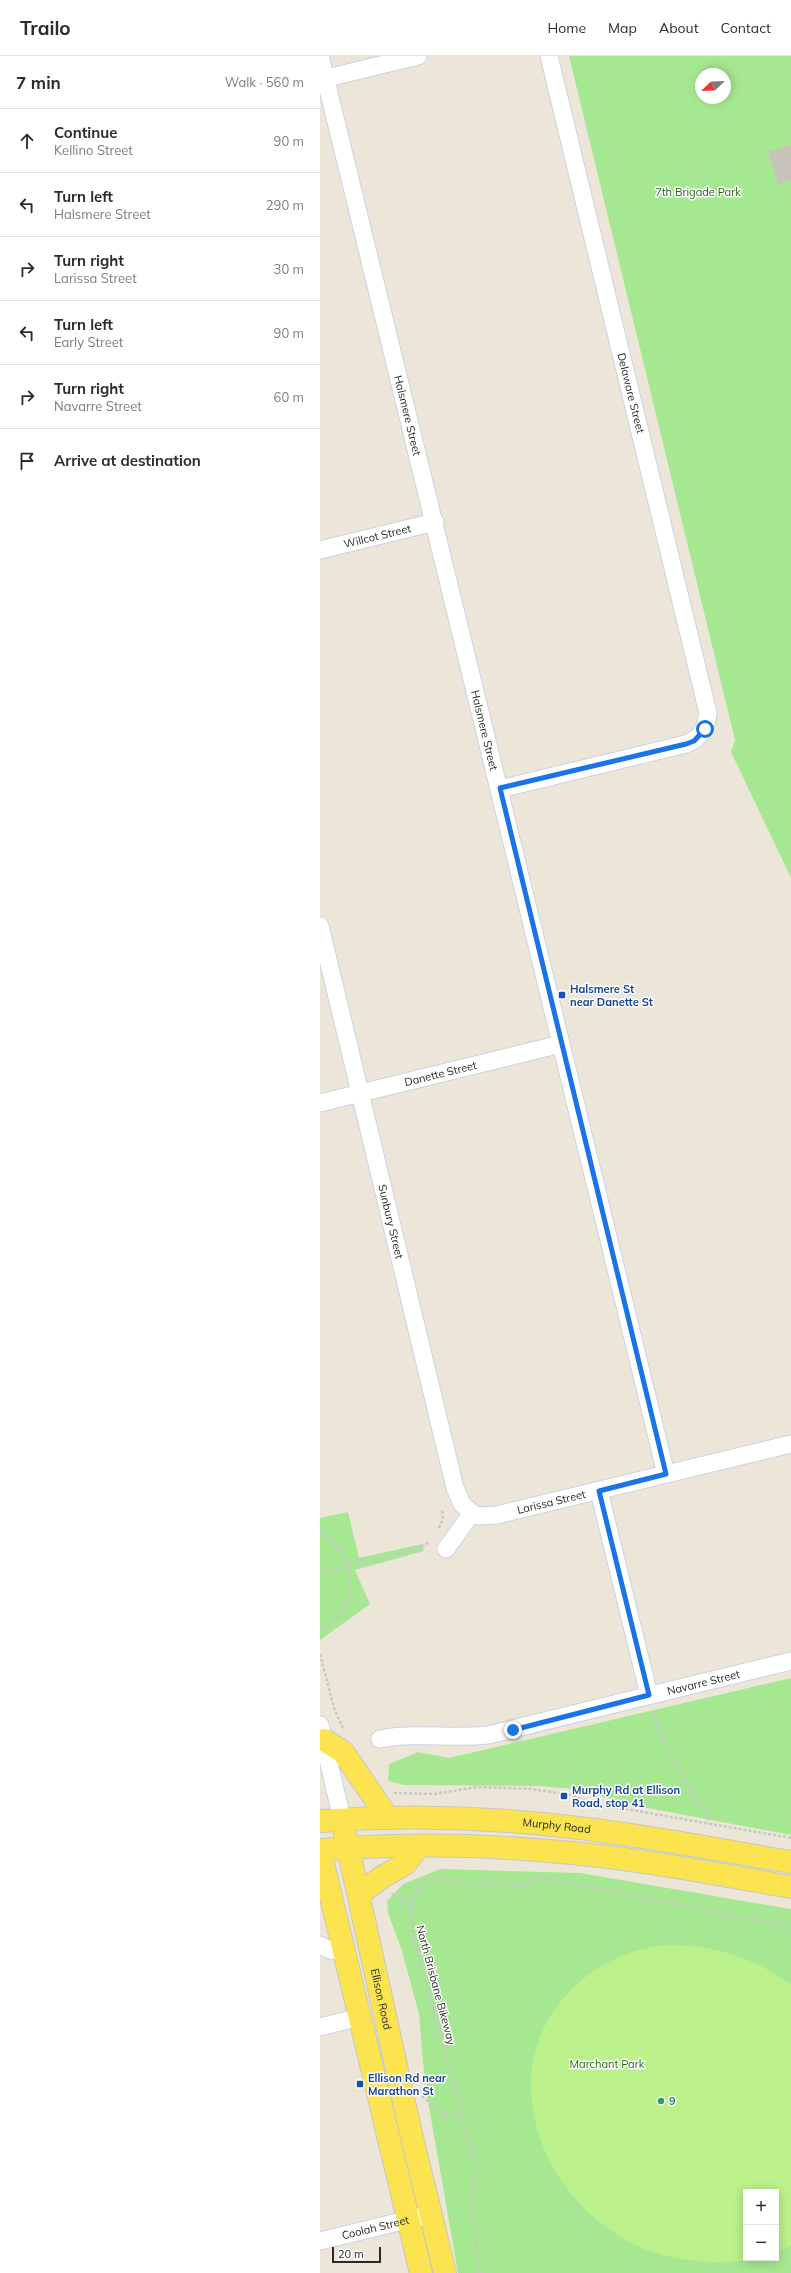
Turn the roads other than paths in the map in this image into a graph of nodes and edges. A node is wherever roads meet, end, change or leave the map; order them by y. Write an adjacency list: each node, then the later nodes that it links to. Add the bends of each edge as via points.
1 (320, 56): 4 (street, Halsmere Street)
2 (418, 56): 4 (street)
3 (549, 56): 7 (street, Delaware Street, via 708,713 705,729 694,741 686,744)
4 (327, 78): 5 (street, Halsmere Street)
5 (434, 522): 6 (street, Willcot Street); 7 (street, Halsmere Street)
6 (320, 550)
7 (500, 788): 9 (street, Halsmere Street)
8 (320, 926): 10 (street, Sunbury Street)
9 (561, 1044): 10 (street, Danette Street); 13 (street, Halsmere Street)
10 (361, 1094): 11 (street, Danette Street); 15 (street, Sunbury Street, via 454,1488 462,1504)
11 (320, 1104)
12 (791, 1444): 13 (street, Larissa Street)
13 (666, 1474): 14 (street, Larissa Street)
14 (599, 1491): 15 (street, Larissa Street, via 497,1515 478,1516); 18 (street)
15 (472, 1513): 16 (street)
16 (439, 1545)
17 (791, 1661): 18 (street, Navarre Street)
18 (649, 1695): 20 (street, Navarre Street, via 488,1735 467,1737 413,1734)
19 (322, 1732): 21 (main road, via 343,1752); 22 (street, Ellison Road)
20 (380, 1739)
21 (388, 1818): 22 (main road, Murphy Road); 27 (main road, Murphy Road, via 514,1821 571,1826)
22 (342, 1820): 23 (main road, Murphy Road); 25 (main road, Ellison Road)
23 (320, 1821)
24 (419, 1846): 25 (main road); 28 (main road, via 469,1846 569,1853 622,1859); 29 (main road, via 405,1864)
25 (348, 1848): 26 (main road); 29 (main road, Ellison Road)
26 (320, 1850): 30 (main road)
27 (791, 1862)
28 (791, 1887)
29 (359, 1894): 35 (main road, Ellison Road)
30 (328, 1916): 32 (main road)
31 (320, 1944): 32 (street, via 330,1950)
32 (344, 1951): 33 (main road)
33 (360, 2018): 34 (street); 36 (main road)
34 (320, 2027)
35 (431, 2214): 36 (street, Coolah Street); 39 (main road, Ellison Road)
36 (408, 2220): 37 (street, Coolah Street); 38 (main road)
37 (320, 2241)
38 (421, 2273)
39 (445, 2273)

